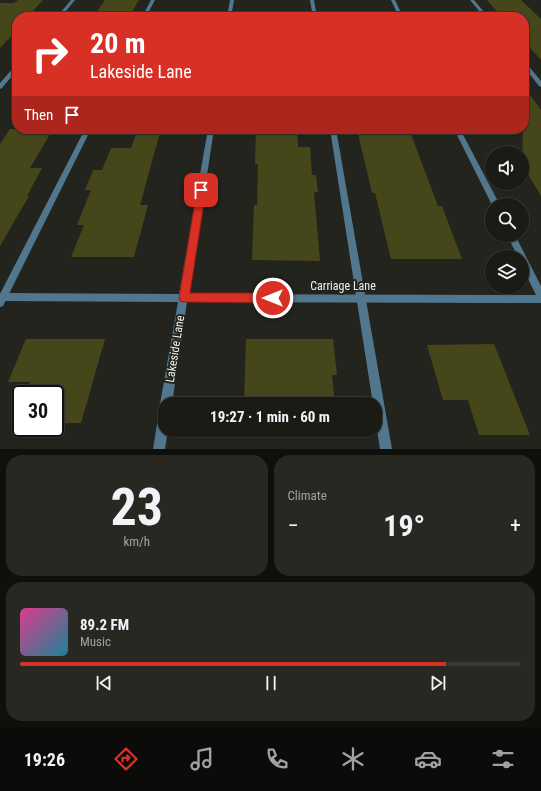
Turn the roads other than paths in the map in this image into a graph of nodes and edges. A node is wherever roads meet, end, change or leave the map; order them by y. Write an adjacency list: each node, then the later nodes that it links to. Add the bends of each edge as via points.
1 (73, 0): 7 (street)
2 (153, 0): 8 (street)
3 (232, 0): 9 (street)
4 (312, 0): 10 (street)
5 (393, 0): 11 (street)
6 (472, 0): 12 (street)
7 (63, 12)
8 (147, 12)
9 (230, 12)
10 (314, 12)
11 (399, 12)
12 (482, 12)
13 (529, 70): 15 (street)
14 (12, 73): 16 (street)
15 (541, 85)
16 (0, 87)
17 (85, 134): 26 (street)
18 (210, 134): 24 (street, Lakeside Lane)
19 (334, 134): 25 (street)
20 (460, 134): 21 (street)
21 (492, 198)
22 (529, 271): 23 (street)
23 (541, 296)
24 (184, 298): 25 (street, Carriage Lane); 26 (street, Carriage Lane); 28 (street, Lakeside Lane)
25 (361, 298): 27 (street, Carriage Lane); 31 (street)
26 (1, 299)
27 (541, 299)
28 (167, 397)
29 (161, 437): 30 (street)
30 (159, 449)
31 (386, 449)

